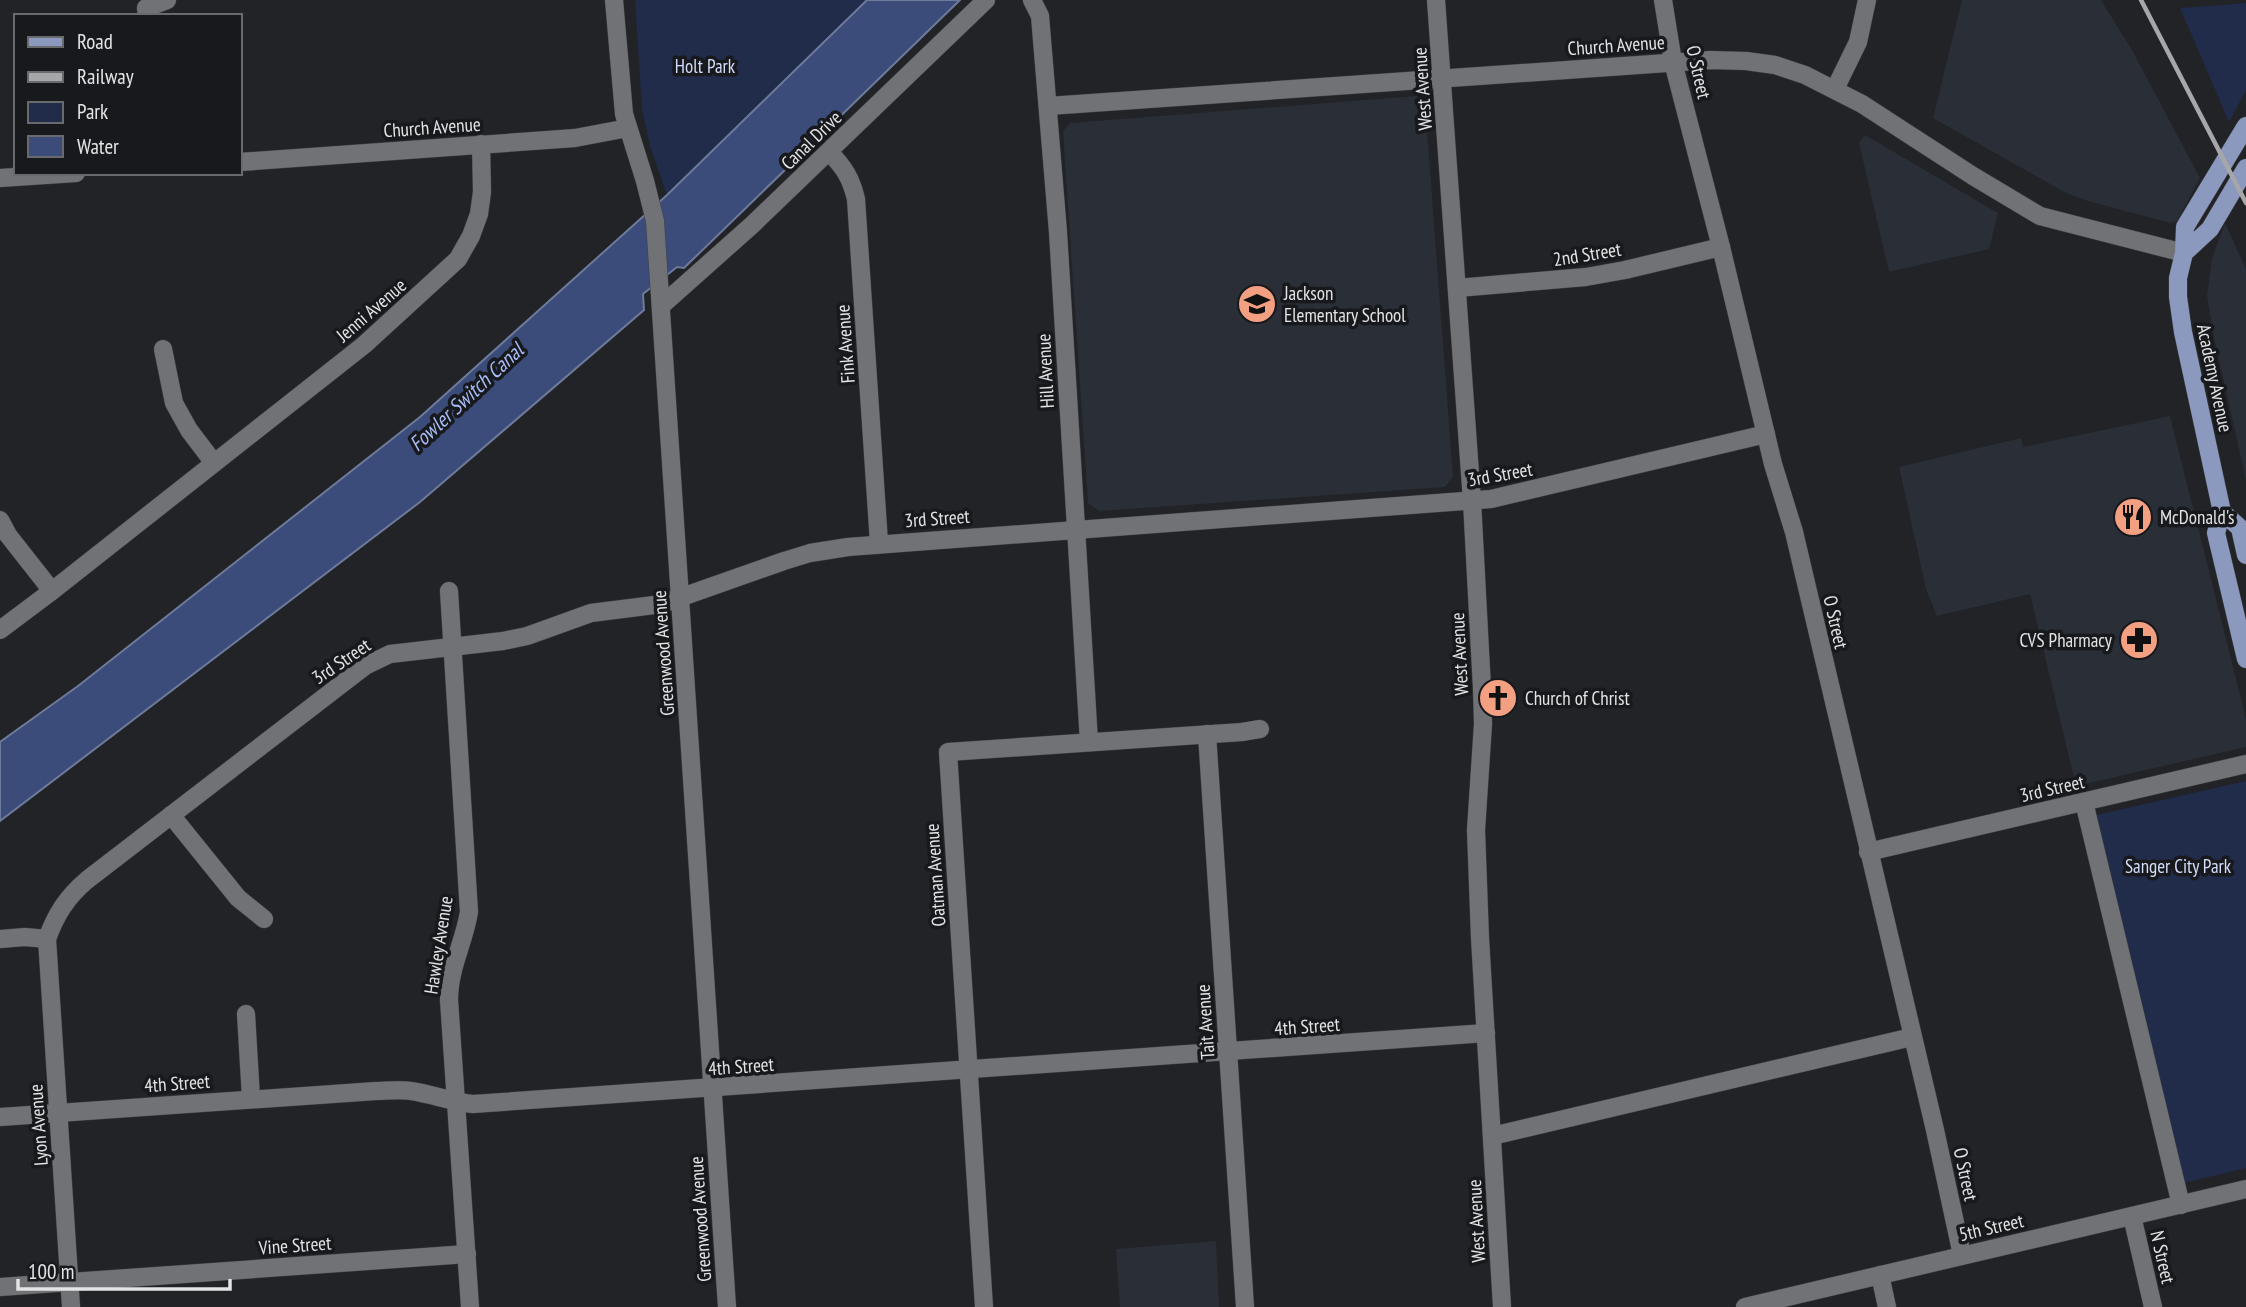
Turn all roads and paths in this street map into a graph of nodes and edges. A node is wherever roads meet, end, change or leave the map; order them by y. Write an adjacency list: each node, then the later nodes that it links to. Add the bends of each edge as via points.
1 (167, 0): 8 (street, via 146,8)
2 (614, 0): 14 (street, Greenwood Avenue)
3 (986, 0): 16 (street, Canal Drive)
4 (1032, 0): 12 (street, Hill Avenue, via 1040,16)
5 (1436, 0): 10 (street, West Avenue)
6 (1663, 0): 9 (street, O Street)
7 (1867, 0): 11 (street, via 1858,42)
8 (147, 14)
9 (1673, 62): 10 (street, Church Avenue); 11 (street, Church Avenue, via 1775,65); 21 (street, O Street)
10 (1442, 77): 12 (street, Church Avenue); 23 (street, West Avenue)
11 (1835, 89): 22 (street, Church Avenue, via 2040,216)
12 (1048, 106): 31 (street, Hill Avenue)
13 (2246, 126): 22 (main road, Academy Avenue, via 2185,227)
14 (628, 128): 15 (street, Church Avenue, via 575,138); 24 (street, Greenwood Avenue, via 655,222)
15 (481, 144): 17 (street, Church Avenue); 27 (street, Jenni Avenue, via 479,214 458,259 364,345)
16 (829, 152): 24 (street, Canal Drive); 32 (street, Fink Avenue, via 844,166 856,199)
17 (242, 162)
18 (2246, 168): 22 (main road, via 2210,229)
19 (46, 175): 20 (street)
20 (0, 178)
21 (1721, 247): 23 (street, 2nd Street, via 1586,277); 26 (street, O Street)
22 (2184, 253): 29 (main road, Academy Avenue, via 2178,278 2180,315)
23 (1457, 288): 28 (street, West Avenue)
24 (661, 306): 36 (street, Greenwood Avenue)
25 (163, 349): 27 (street, via 174,403)
26 (1766, 434): 28 (street, 3rd Street); 46 (street, O Street, via 1794,531)
27 (214, 463): 34 (street, Jenni Avenue)
28 (1472, 501): 31 (street, 3rd Street); 51 (street, West Avenue, via 1483,724 1476,830)
29 (2222, 512): 33 (main road, Academy Avenue, via 2240,528); 39 (main road, Academy Avenue, via 2216,533)
30 (0, 520): 34 (street)
31 (1075, 529): 32 (street, 3rd Street); 42 (street, Hill Avenue)
32 (879, 543): 36 (street, 3rd Street, via 810,553)
33 (2246, 555)
34 (52, 591): 37 (street, Jenni Avenue)
35 (449, 591): 38 (street, Hawley Avenue)
36 (681, 598): 38 (street, 3rd Street, via 591,613 527,636); 55 (street, Greenwood Avenue)
37 (0, 630)
38 (451, 648): 45 (street, 3rd Street, via 390,654 365,666); 57 (street, Hawley Avenue, via 469,904 449,985)
39 (2246, 659)
40 (1260, 729): 41 (street, Oatman Avenue)
41 (1207, 734): 42 (street, Oatman Avenue); 53 (street, Tait Avenue)
42 (1089, 742): 54 (street, Oatman Avenue, via 948,752)
43 (2246, 764): 44 (street, 3rd Street)
44 (2084, 802): 46 (street, 3rd Street); 62 (street)
45 (171, 815): 47 (street, via 238,898); 49 (street, 3rd Street, via 70,894)
46 (1868, 852): 52 (street, O Street)
47 (264, 919)
48 (0, 939): 49 (street)
49 (47, 939): 58 (street, Lyon Avenue)
50 (246, 1014): 56 (street)
51 (1486, 1033): 53 (street, 4th Street); 60 (street, West Avenue)
52 (1912, 1037): 60 (street); 65 (street, O Street)
53 (1228, 1053): 54 (street, 4th Street); 73 (street, Tait Avenue)
54 (968, 1070): 55 (street, 4th Street); 72 (street, Oatman Avenue)
55 (712, 1089): 57 (street, 4th Street); 71 (street, Greenwood Avenue)
56 (251, 1098): 57 (street, 4th Street, via 407,1090); 58 (street, 4th Street)
57 (456, 1103): 64 (street, Hawley Avenue)
58 (58, 1113): 59 (street, 4th Street); 67 (street, Lyon Avenue)
59 (0, 1117)
60 (1492, 1136): 74 (street, West Avenue)
61 (2246, 1189): 62 (street, 5th Street)
62 (2181, 1205): 63 (street, 5th Street)
63 (2132, 1216): 65 (street, 5th Street); 77 (street, N Street)
64 (467, 1254): 67 (street, Vine Street); 70 (street, Hawley Avenue)
65 (1962, 1255): 66 (street, 5th Street)
66 (1880, 1275): 75 (street, 5th Street); 76 (street)
67 (70, 1282): 68 (street, Vine Street); 69 (street, Lyon Avenue)
68 (0, 1287)
69 (71, 1307)
70 (470, 1307)
71 (727, 1307)
72 (984, 1307)
73 (1245, 1307)
74 (1502, 1307)
75 (1745, 1307)
76 (1887, 1307)
77 (2153, 1307)

